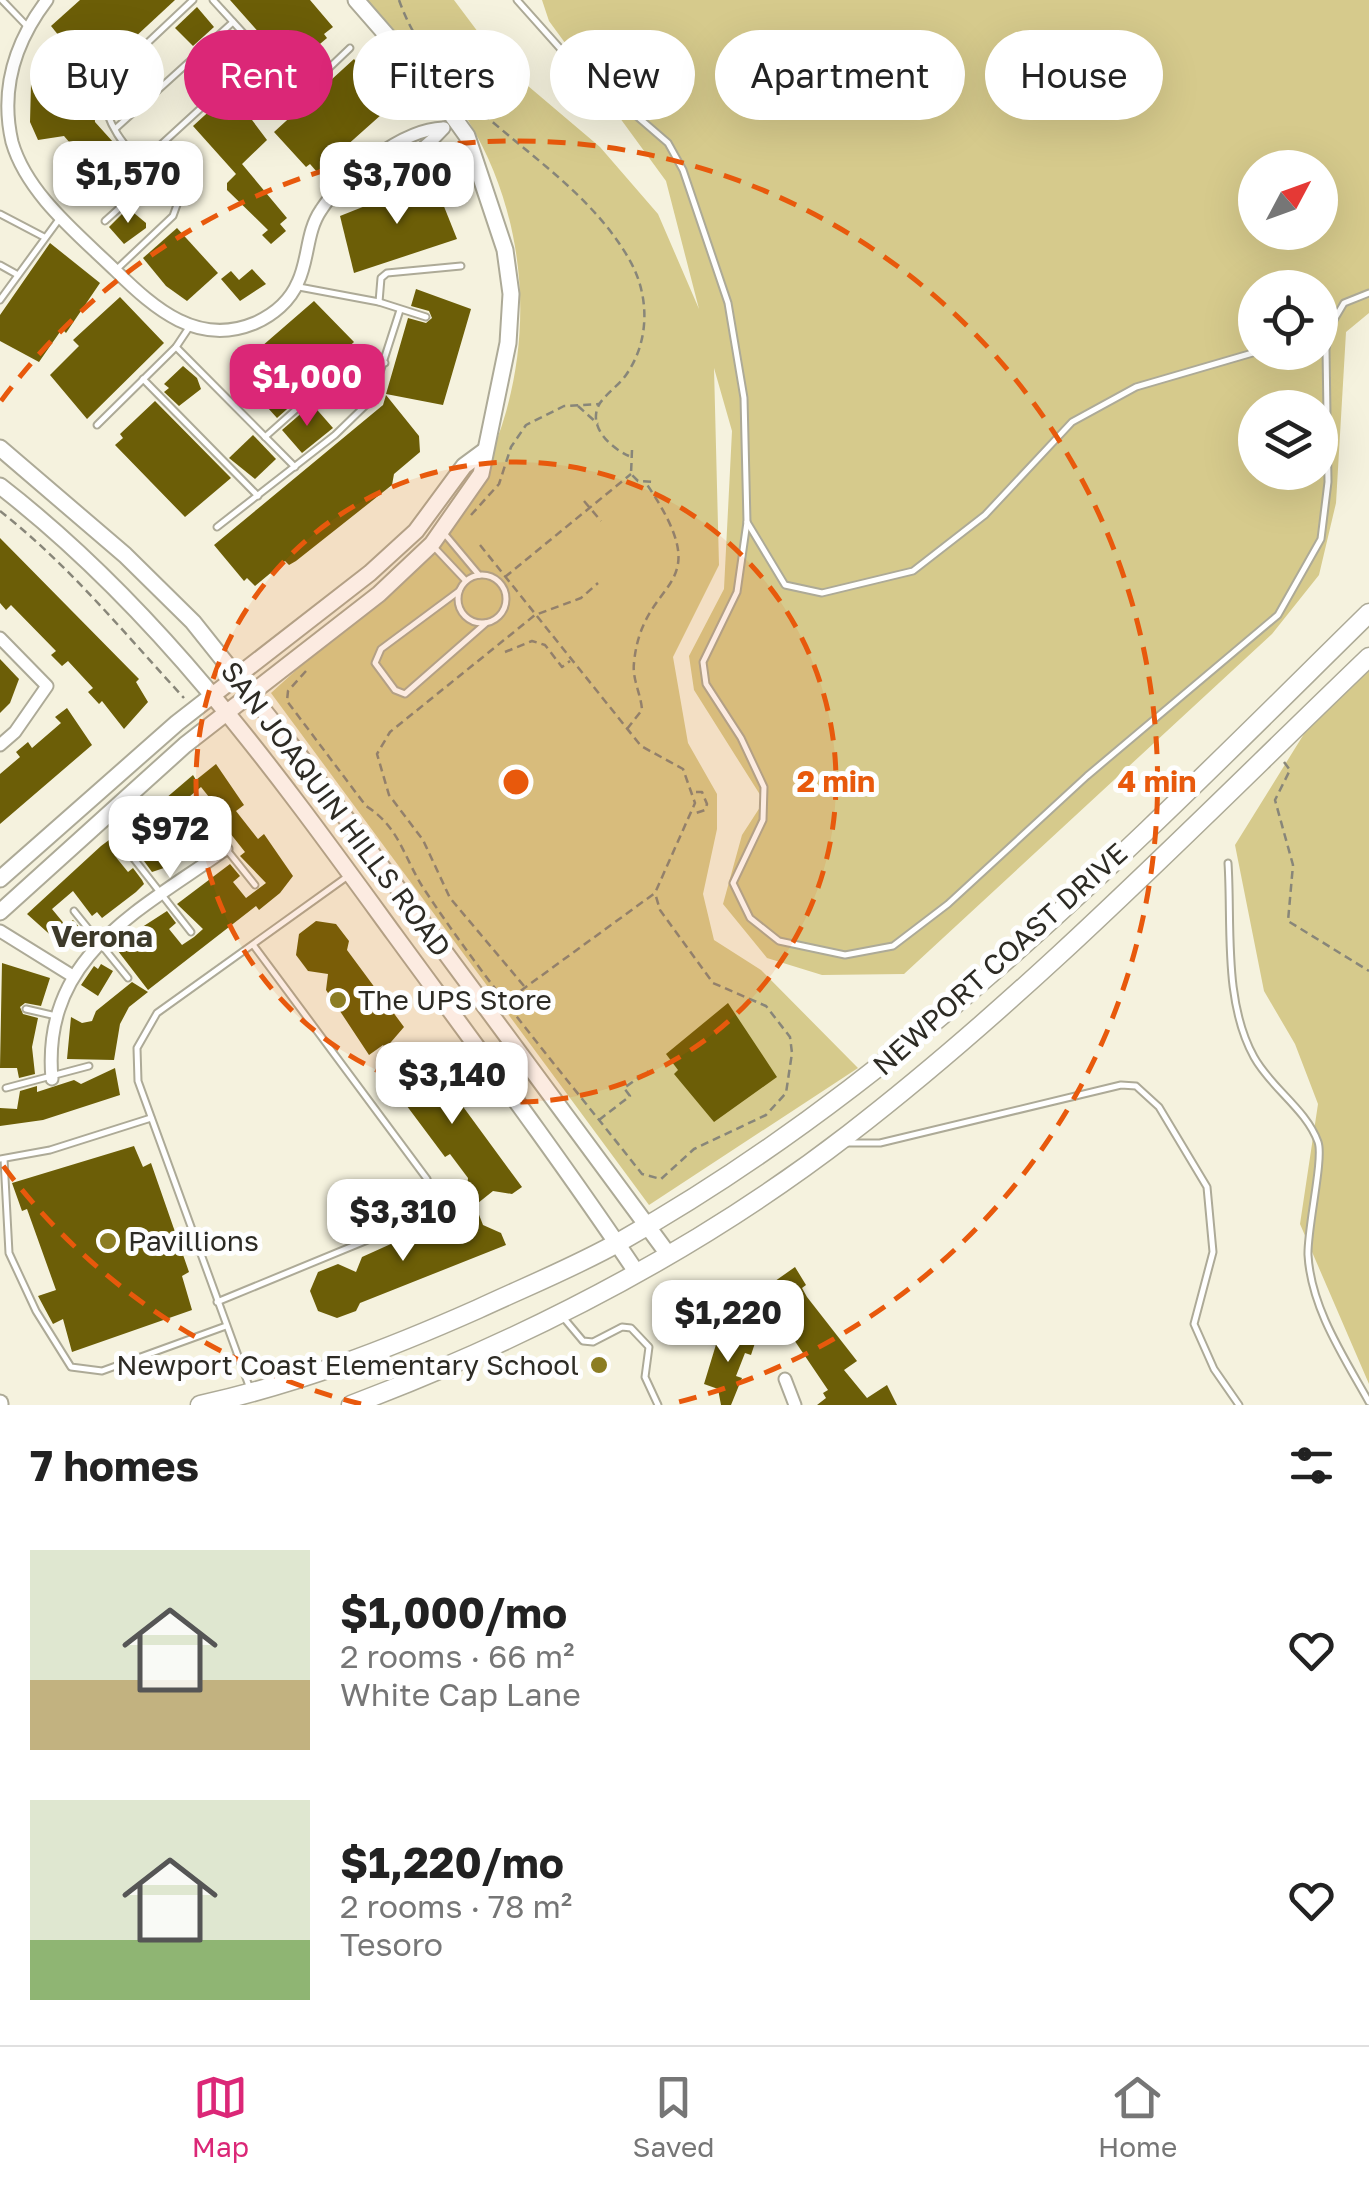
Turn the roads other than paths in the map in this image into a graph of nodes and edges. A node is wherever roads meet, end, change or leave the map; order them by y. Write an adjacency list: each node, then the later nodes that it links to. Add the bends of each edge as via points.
1 (2, 0): 8 (lane)
2 (47, 0): 8 (street)
3 (192, 0): 15 (lane, via 107,81 102,103)
4 (213, 0): 7 (lane)
5 (356, 0): 14 (main road)
6 (517, 0): 46 (lane, via 566,56 668,144 683,170 731,322 744,398)
7 (233, 22): 9 (lane); 15 (lane)
8 (29, 27): 12 (street)
9 (240, 30)
10 (350, 48): 11 (lane)
11 (333, 64)
12 (3, 96): 19 (street, via 15,152)
13 (188, 120): 16 (lane)
14 (450, 125): 26 (street, via 396,164 359,184 343,184 313,225); 42 (main road, via 484,180 511,294 508,343)
15 (115, 129): 16 (lane)
16 (142, 162): 17 (lane)
17 (155, 176): 20 (lane); 24 (lane, via 178,208)
18 (0, 214): 21 (lane)
19 (62, 216): 21 (lane); 24 (street)
20 (105, 221)
21 (44, 238): 25 (lane)
22 (0, 266): 25 (lane)
23 (460, 266): 29 (lane, via 387,273)
24 (116, 270): 33 (street, via 158,310)
25 (18, 275): 28 (lane)
26 (296, 287): 29 (lane); 33 (street, via 271,314 244,328 216,332)
27 (1369, 293): 31 (lane, via 1344,303)
28 (0, 300)
29 (379, 302): 30 (lane)
30 (400, 310): 32 (lane); 36 (lane)
31 (1338, 313)
32 (426, 317)
33 (190, 326): 34 (lane)
34 (176, 348): 38 (lane); 40 (lane)
35 (1238, 357): 46 (lane, via 1136,388 1072,422 986,515 914,571 822,593 785,585)
36 (385, 363): 40 (lane, via 355,358); 43 (lane, via 372,400)
37 (1326, 370): 46 (lane, via 1328,482 1321,539 1278,615 893,946 845,955 779,941 750,918 735,892 764,820 764,787 706,684 703,662 737,592)
38 (143, 379): 39 (lane); 45 (lane)
39 (97, 426)
40 (265, 438): 43 (lane)
41 (0, 448): 56 (main road, SAN JOAQUIN HILLS ROAD, via 125,554)
42 (483, 452): 48 (main road, via 481,474); 56 (main road, via 370,574)
43 (295, 467): 45 (lane)
44 (0, 486): 57 (main road, SAN JOAQUIN HILLS ROAD, via 117,587)
45 (258, 496): 47 (lane)
46 (746, 522)
47 (217, 528)
48 (438, 538): 49 (lane); 50 (lane); 58 (main road, via 379,594)
49 (479, 575): 50 (lane); 53 (lane, via 497,580 506,596 502,614)
50 (466, 581): 51 (lane)
51 (459, 590): 53 (lane, via 466,618); 53 (lane, via 382,649 376,663 395,690 405,694)
52 (1369, 613): 85 (main road, NEWPORT COAST DRIVE, via 957,1005 760,1155)
53 (486, 624)
54 (0, 638): 60 (street, via 46,686)
55 (1369, 658): 83 (main road, NEWPORT COAST DRIVE, via 944,1058)
56 (237, 678): 57 (main road); 58 (main road, SAN JOAQUIN HILLS ROAD)
57 (214, 695): 59 (main road, SAN JOAQUIN HILLS ROAD); 66 (main road)
58 (250, 695): 59 (main road); 85 (main road, SAN JOAQUIN HILLS ROAD)
59 (229, 712): 65 (main road, SAN JOAQUIN HILLS ROAD); 70 (main road)
60 (0, 745)
61 (195, 810): 62 (lane)
62 (226, 849): 67 (lane); 68 (street)
63 (134, 858): 68 (lane)
64 (1228, 863): 94 (lane, via 1240,1025 1263,1072 1320,1146 1308,1258 1320,1310)
65 (350, 874): 74 (lane); 86 (main road, SAN JOAQUIN HILLS ROAD)
66 (0, 879)
67 (255, 885)
68 (163, 894): 72 (lane); 73 (street)
69 (74, 911): 73 (lane)
70 (0, 912)
71 (0, 931): 75 (street)
72 (191, 932)
73 (100, 943): 75 (street); 76 (lane)
74 (254, 945): 82 (lane, via 148,1024 136,1064); 89 (lane, via 424,1175 434,1200 421,1218)
75 (72, 975): 78 (street)
76 (128, 978)
77 (26, 1010): 78 (lane)
78 (56, 1016): 80 (street)
79 (89, 1066): 80 (lane)
80 (52, 1079): 81 (lane)
81 (6, 1088)
82 (152, 1118): 84 (lane); 89 (lane)
83 (838, 1142): 87 (main road, NEWPORT COAST DRIVE); 99 (lane, via 880,1143 1122,1084 1146,1093 1207,1187 1213,1252 1194,1324)
84 (2, 1159): 91 (lane, via 9,1253 71,1367 102,1371)
85 (648, 1226): 86 (main road, NEWPORT COAST DRIVE); 87 (main road, SAN JOAQUIN HILLS ROAD)
86 (617, 1244): 88 (main road, SAN JOAQUIN HILLS ROAD); 93 (main road, NEWPORT COAST DRIVE, via 398,1345)
87 (668, 1254): 88 (main road, NEWPORT COAST DRIVE)
88 (636, 1273): 90 (main road, NEWPORT COAST DRIVE)
89 (217, 1302): 91 (lane)
90 (561, 1314): 96 (main road, NEWPORT COAST DRIVE); 97 (lane, via 583,1340 593,1342 622,1327 640,1335 649,1347 645,1377)
91 (226, 1326): 93 (lane)
92 (785, 1379): 98 (street)
93 (252, 1394): 95 (main road, NEWPORT COAST DRIVE)
94 (1369, 1402)
95 (200, 1405)
96 (351, 1405)
97 (658, 1405)
98 (795, 1405)
99 (1239, 1405)

